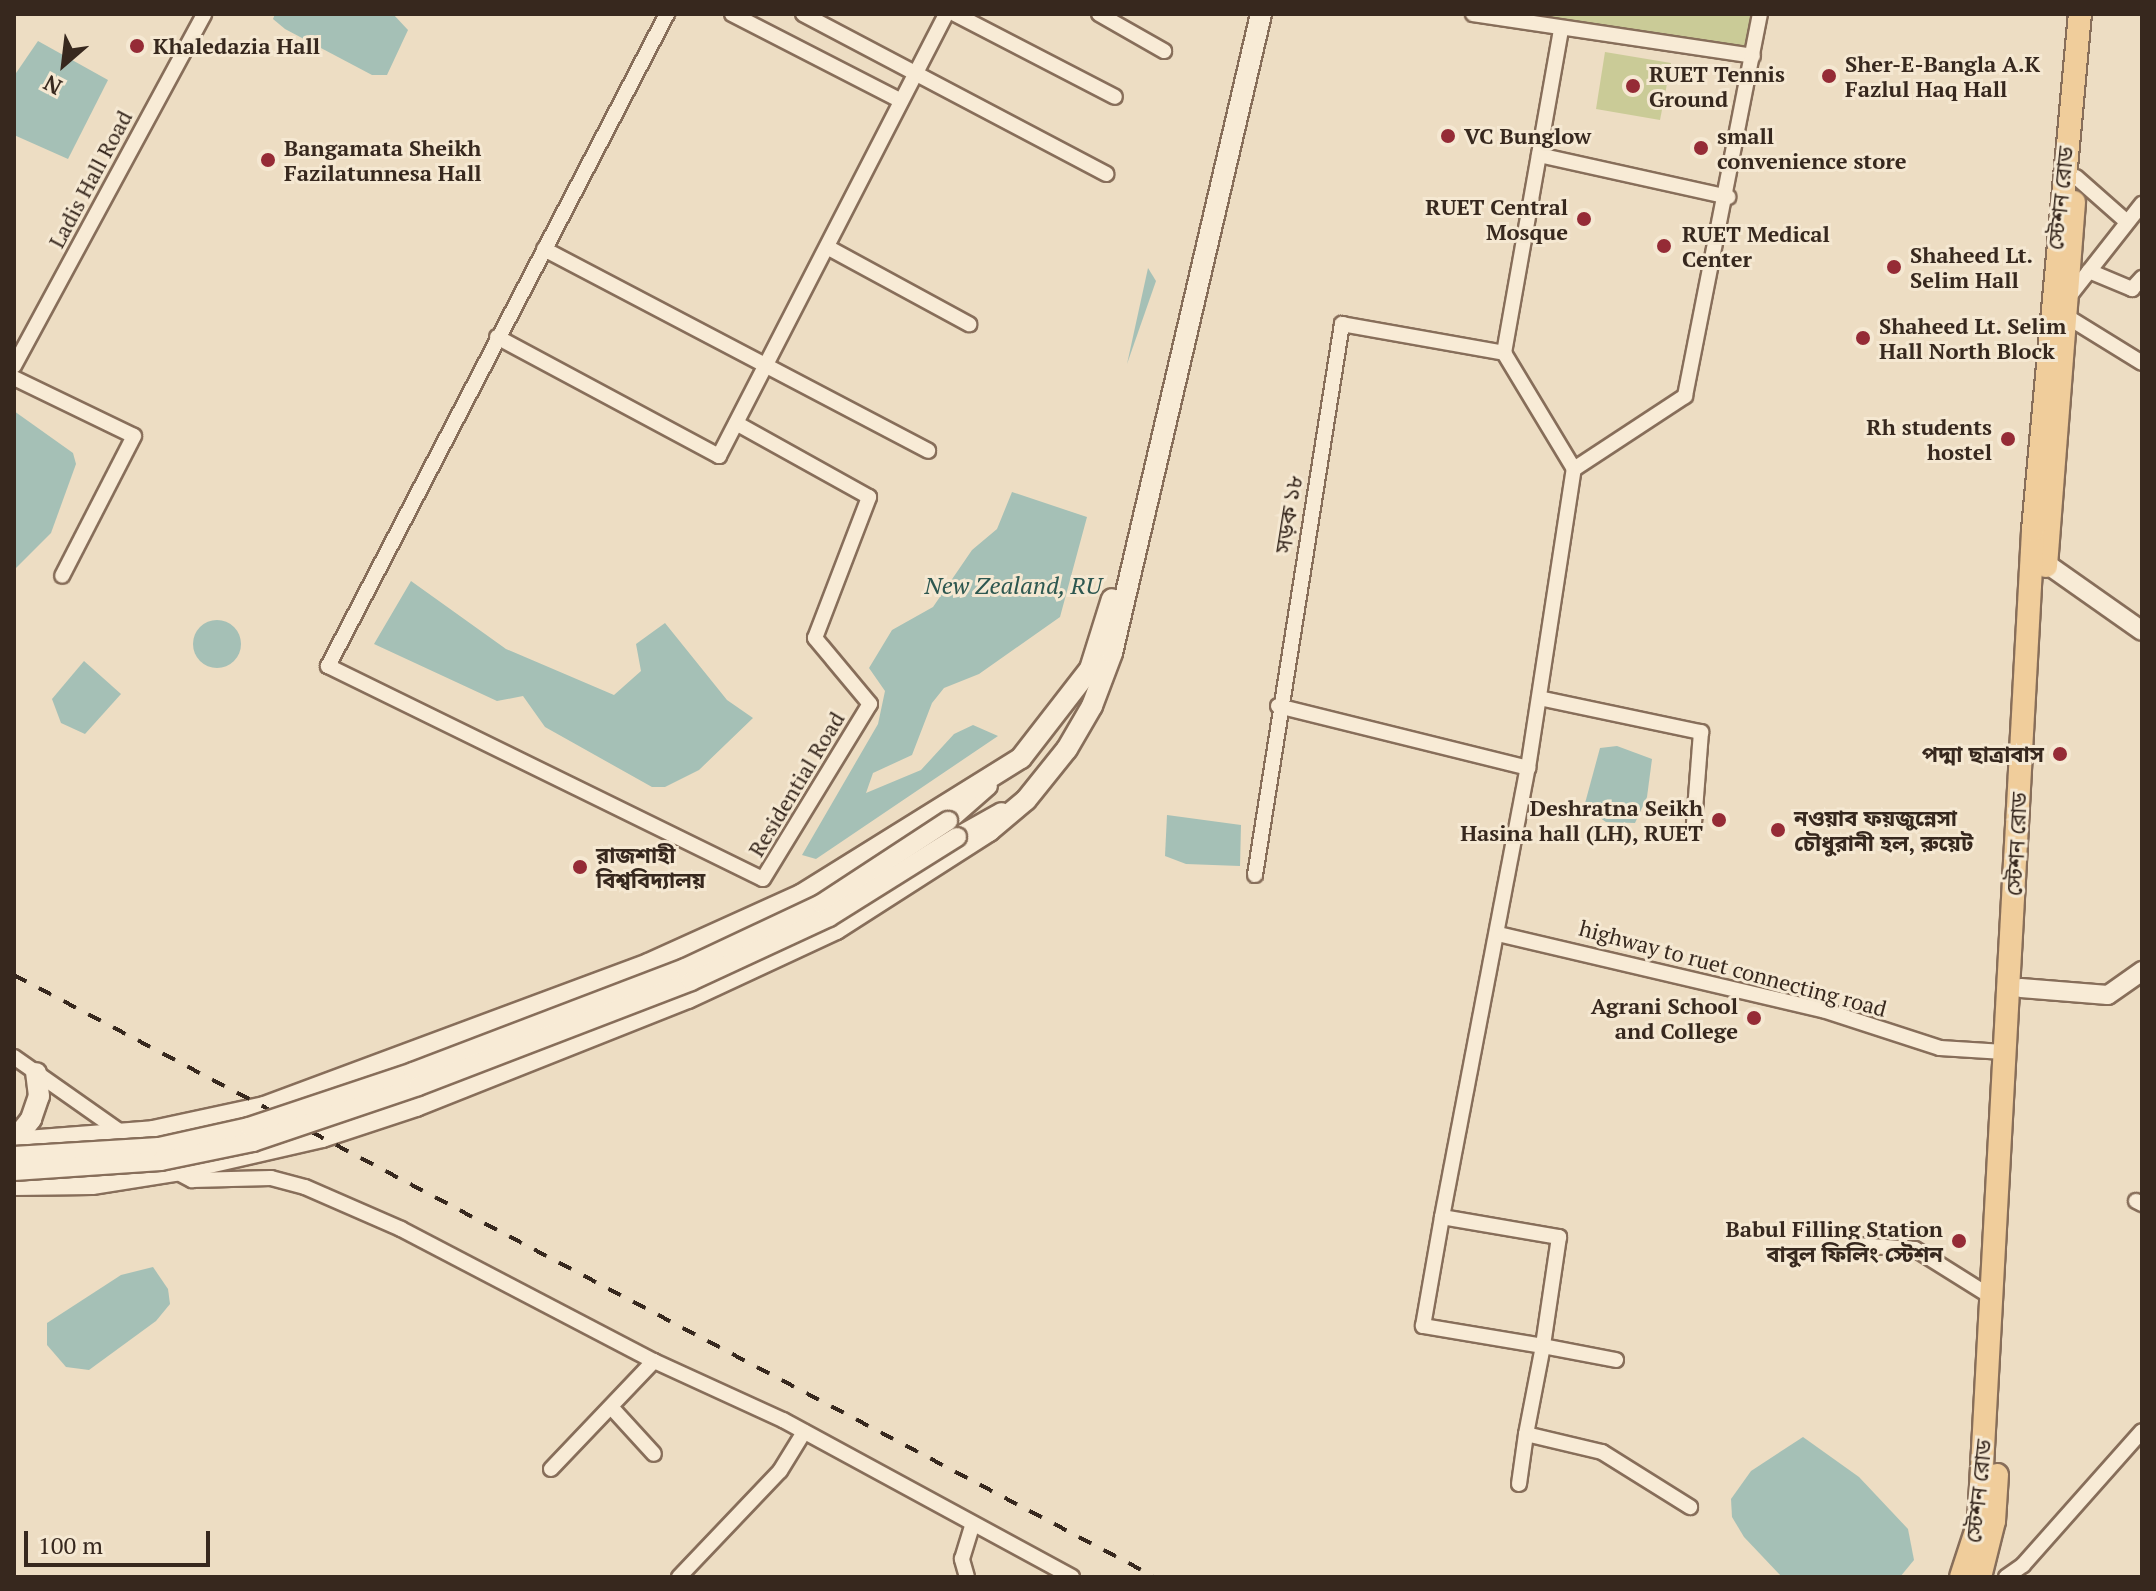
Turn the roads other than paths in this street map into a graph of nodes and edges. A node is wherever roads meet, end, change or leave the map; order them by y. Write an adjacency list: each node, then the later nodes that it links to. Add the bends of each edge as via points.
1 (204, 14): 35 (street, Ladis Hall Road)
2 (667, 14): 27 (street)
3 (732, 14): 19 (street)
4 (803, 14): 17 (street)
5 (946, 14): 17 (street)
6 (955, 14): 18 (street)
7 (1099, 14): 15 (street)
8 (1247, 14): 46 (main road, via 1111,603 1090,669)
9 (1261, 14): 48 (main road, via 1112,653 1092,706 1067,749)
10 (1473, 14): 14 (street)
11 (1760, 14): 16 (street)
12 (2080, 14): 41 (main road, স্টেশন রোড, via 2050,297)
13 (2096, 14): 22 (main road, স্টেশন রোড)
14 (1561, 30): 16 (street); 20 (street)
15 (1164, 51)
16 (1753, 56): 23 (street)
17 (916, 73): 19 (street); 21 (street)
18 (1115, 97)
19 (901, 101): 26 (street)
20 (1539, 155): 23 (street); 33 (street)
21 (1106, 174)
22 (2076, 177): 25 (street); 30 (main road, স্টেশন রোড)
23 (1728, 197): 40 (street, via 1685,396)
24 (2142, 204): 25 (street)
25 (2127, 222): 28 (street)
26 (827, 247): 31 (street); 36 (street)
27 (544, 249): 32 (street); 36 (street)
28 (2089, 271): 29 (street, via 2132,289); 30 (street)
29 (2142, 278)
30 (2066, 308): 34 (street); 41 (main road, স্টেশন রোড)
31 (969, 324)
32 (497, 337): 38 (street, via 719,456); 38 (street, Residential Road, via 328,666 763,879 870,704 815,638 869,497)
33 (1504, 353): 40 (street); 45 (street, সড়ক ১৮, via 1342,324)
34 (2142, 363)
35 (14, 366)
36 (766, 366): 38 (street); 39 (street)
37 (14, 378): 42 (street, via 134,436)
38 (736, 423)
39 (928, 451)
40 (1574, 469): 44 (street)
41 (2039, 558): 43 (street); 54 (main road, স্টেশন রোড); 55 (main road, স্টেশন রোড)
42 (62, 576)
43 (2142, 631)
44 (1539, 698): 47 (street); 49 (street, via 1701,732)
45 (1278, 706): 47 (street); 51 (street, সড়ক ১৮)
46 (1021, 758): 50 (street); 58 (main road, via 801,895 648,964 264,1107 223,1119)
47 (1528, 768): 52 (street)
48 (1026, 800): 50 (street); 62 (main road, via 989,831 836,929 688,998 416,1106 322,1137)
49 (1694, 824)
50 (952, 829): 60 (street, bridge, via 808,910 685,968 413,1072 249,1127 159,1147); 61 (street, bridge, via 829,917 691,981 418,1086 253,1142 192,1155)
51 (1255, 875)
52 (1498, 934): 55 (street, highway to ruet connecting road, via 1823,1010 1940,1048); 64 (street)
53 (2142, 971): 54 (street, via 2108,995)
54 (2021, 988): 83 (main road, স্টেশন রোড, via 1994,1521)
55 (2004, 1052): 66 (main road, স্টেশন রোড)
56 (14, 1057): 57 (street)
57 (36, 1073): 58 (street); 59 (main road, via 39,1096)
58 (124, 1134): 59 (main road); 62 (street)
59 (14, 1142)
60 (14, 1156)
61 (14, 1171)
62 (174, 1171): 63 (main road, via 92,1184); 69 (street, via 192,1180 249,1176 305,1187 401,1229)
63 (14, 1185)
64 (1442, 1217): 67 (street, via 1559,1237); 67 (street, via 1423,1326)
65 (1856, 1245): 66 (street, via 1915,1249)
66 (1993, 1298): 82 (main road, স্টেশন রোড, via 1979,1522)
67 (1543, 1346): 68 (street); 73 (street)
68 (1616, 1360)
69 (654, 1361): 70 (street); 72 (street)
70 (612, 1408): 74 (street); 75 (street)
71 (2142, 1431): 84 (street, via 2023,1565)
72 (804, 1432): 78 (street); 79 (street, via 780,1471)
73 (1526, 1434): 76 (street); 77 (street, via 1602,1452)
74 (654, 1454)
75 (551, 1469)
76 (1519, 1484)
77 (1690, 1507)
78 (973, 1524): 80 (street, via 962,1559); 81 (street)
79 (679, 1577)
80 (967, 1577)
81 (1072, 1577)
82 (1961, 1577)
83 (1980, 1577)
84 (2006, 1577)

